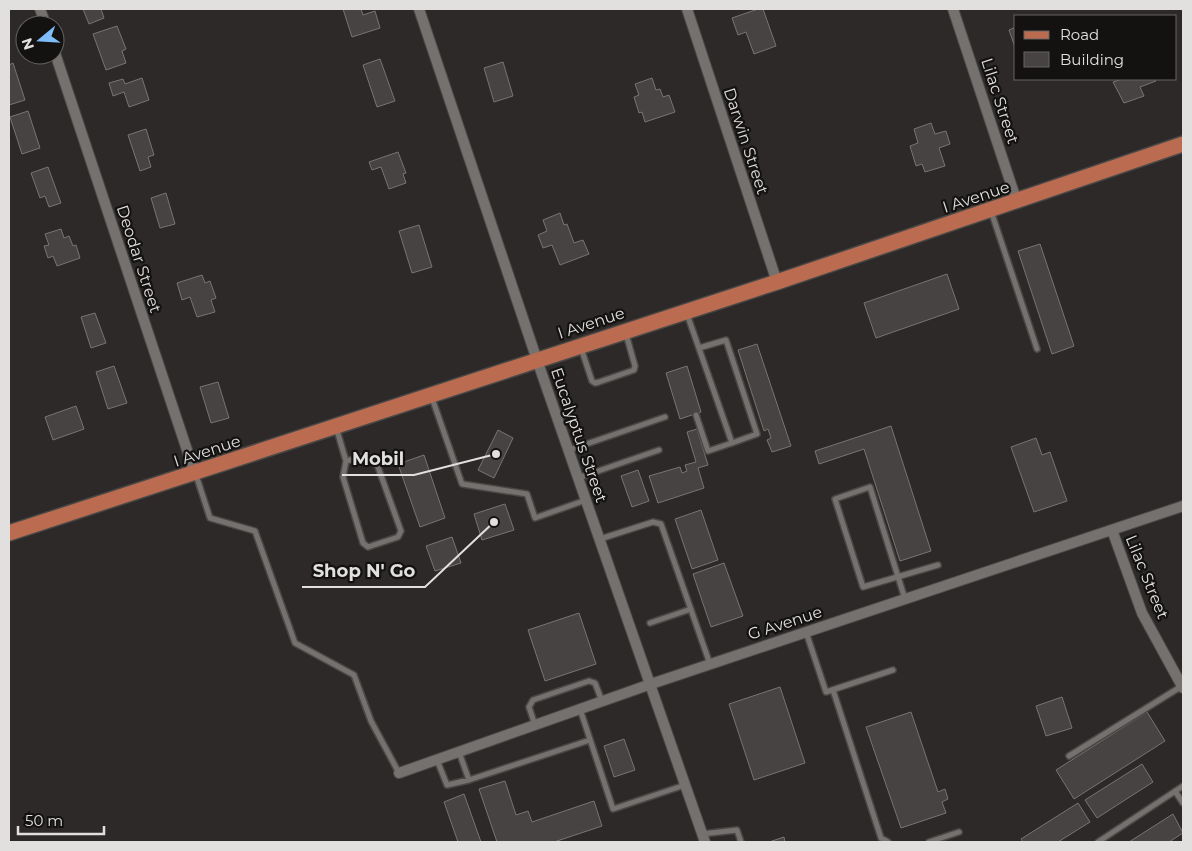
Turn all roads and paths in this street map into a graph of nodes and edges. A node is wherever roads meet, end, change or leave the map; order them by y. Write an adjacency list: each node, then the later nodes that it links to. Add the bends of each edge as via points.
1 (419, 9): 14 (street, Eucalyptus Street)
2 (687, 9): 8 (street, Darwin Street)
3 (953, 9): 6 (street, Lilac Street)
4 (59, 65): 23 (street, Deodar Street)
5 (1183, 144): 6 (main road, I Avenue)
6 (1017, 202): 7 (main road, I Avenue)
7 (991, 210): 8 (main road, I Avenue); 13 (lane)
8 (777, 282): 9 (main road, I Avenue)
9 (686, 311): 10 (main road, I Avenue); 12 (lane)
10 (625, 330): 11 (main road, I Avenue); 11 (lane, via 635,366 629,373 595,383)
11 (580, 346): 14 (main road, I Avenue)
12 (699, 348): 19 (lane); 19 (lane, via 726,340 757,434)
13 (1037, 349)
14 (537, 360): 15 (main road, I Avenue); 20 (street, Eucalyptus Street)
15 (431, 395): 18 (main road, I Avenue); 25 (lane, via 462,484 527,494 535,518)
16 (696, 415): 19 (lane, via 708,451)
17 (665, 417): 20 (lane)
18 (336, 427): 22 (lane); 23 (main road, I Avenue)
19 (732, 442)
20 (568, 450): 24 (street, Eucalyptus Street)
21 (659, 450): 24 (lane)
22 (346, 461): 22 (lane, via 343,477 363,543 368,547 398,537 401,531 378,467 368,456)
23 (195, 474): 28 (main road, I Avenue); 48 (lane, via 210,518 255,531 295,642 354,674 371,721)
24 (578, 478): 25 (street, Eucalyptus Street)
25 (586, 500): 29 (street, Eucalyptus Street)
26 (1183, 506): 27 (street, G Avenue)
27 (1112, 530): 32 (street, G Avenue); 39 (street, Lilac Street, via 1142,613)
28 (9, 533)
29 (600, 539): 33 (lane, via 653,522 661,524); 38 (street, Eucalyptus Street)
30 (938, 565): 31 (lane)
31 (898, 576): 31 (lane, via 870,487 835,499 863,587); 32 (lane)
32 (905, 599): 35 (street, G Avenue)
33 (691, 609): 34 (lane); 36 (lane)
34 (650, 623)
35 (806, 632): 36 (street, G Avenue); 40 (lane, via 826,692)
36 (710, 664): 38 (street, G Avenue)
37 (893, 670): 40 (lane)
38 (651, 684): 41 (street, G Avenue); 50 (street, Eucalyptus Street)
39 (1183, 687): 46 (lane)
40 (833, 690): 57 (lane, via 881,838)
41 (602, 701): 42 (street, G Avenue); 43 (lane, via 595,683 589,681 534,700 529,707)
42 (580, 709): 43 (street, G Avenue); 44 (lane)
43 (535, 725): 45 (street, G Avenue)
44 (590, 740): 49 (lane); 50 (lane, via 613,809)
45 (459, 752): 47 (street, G Avenue); 49 (lane)
46 (1069, 756)
47 (436, 760): 48 (street, G Avenue); 49 (lane, via 447,785)
48 (399, 773)
49 (469, 780)
50 (685, 785): 55 (street, Eucalyptus Street)
51 (1183, 786): 52 (lane)
52 (1175, 791): 53 (lane); 59 (lane)
53 (1183, 803)
54 (959, 832): 58 (lane)
55 (703, 838): 56 (lane, via 737,830)
56 (741, 842)
57 (888, 842)
58 (929, 842)
59 (1098, 842)

